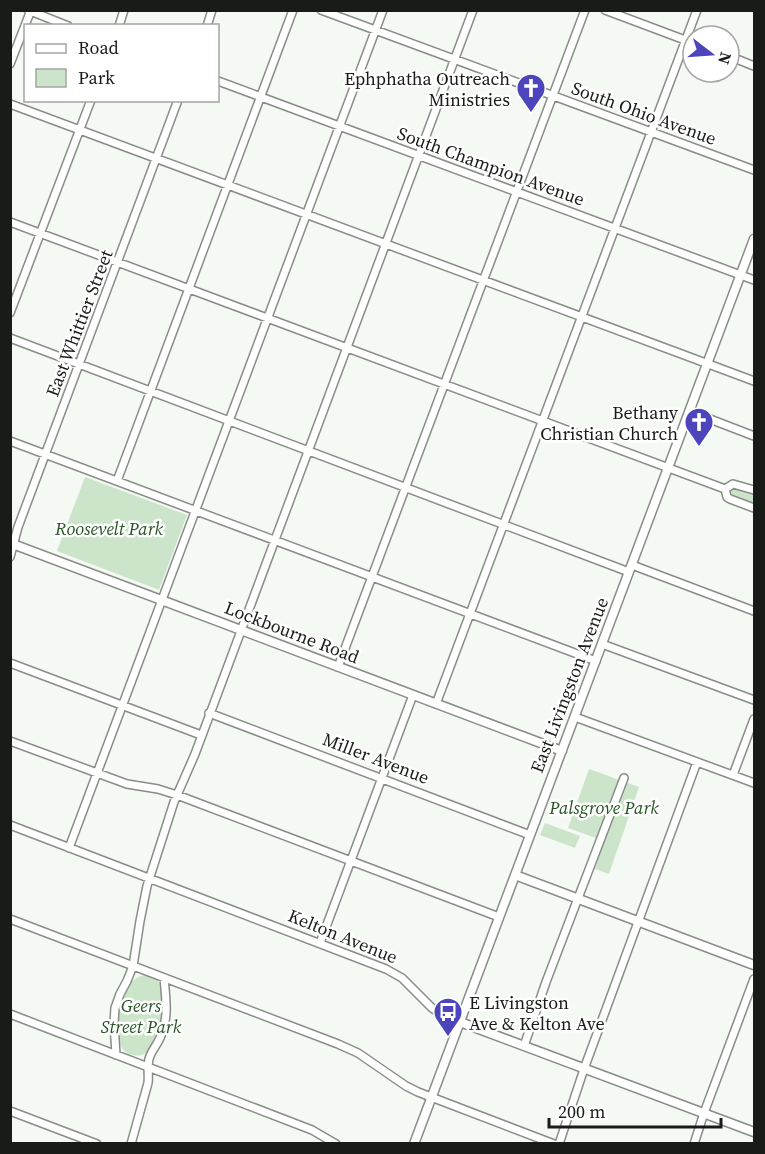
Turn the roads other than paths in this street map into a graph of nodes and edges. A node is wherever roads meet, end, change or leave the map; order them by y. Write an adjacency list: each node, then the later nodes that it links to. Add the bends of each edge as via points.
1 (293, 10): 17 (street)
2 (321, 10): 10 (street, South Ohio Avenue)
3 (383, 10): 10 (street)
4 (473, 10): 12 (street)
5 (585, 10): 16 (street)
6 (605, 10): 11 (street)
7 (30, 11): 8 (street)
8 (63, 24)
9 (24, 27): 14 (street)
10 (376, 31): 12 (street, South Ohio Avenue); 21 (street)
11 (681, 39)
12 (455, 60): 16 (street, South Ohio Avenue); 24 (street)
13 (681, 61): 23 (street)
14 (10, 64)
15 (219, 81): 17 (street, South Champion Avenue)
16 (553, 96): 23 (street, South Ohio Avenue); 28 (street)
17 (261, 98): 21 (street, South Champion Avenue); 27 (street)
18 (90, 102): 22 (street)
19 (177, 102): 25 (street, East Whittier Street)
20 (10, 104): 22 (street)
21 (339, 126): 24 (street, South Champion Avenue); 29 (street)
22 (80, 129): 25 (street); 32 (street)
23 (651, 132): 26 (street, South Ohio Avenue); 31 (street)
24 (419, 155): 28 (street, South Champion Avenue); 34 (street)
25 (157, 158): 27 (street); 35 (street, East Whittier Street)
26 (754, 170)
27 (228, 185): 29 (street); 39 (street)
28 (516, 192): 31 (street, South Champion Avenue); 37 (street)
29 (307, 214): 34 (street); 42 (street)
30 (10, 222): 32 (street)
31 (615, 228): 36 (street, South Champion Avenue); 41 (street)
32 (40, 233): 35 (street); 40 (street)
33 (754, 239): 36 (main road, East Livingston Avenue)
34 (386, 243): 37 (street); 44 (street)
35 (117, 262): 39 (street); 46 (street, East Whittier Street)
36 (741, 275): 38 (street, South Champion Avenue); 45 (main road, East Livingston Avenue)
37 (483, 280): 41 (street); 48 (street)
38 (754, 280)
39 (189, 289): 42 (street); 49 (street)
40 (10, 313)
41 (582, 316): 45 (street); 52 (street)
42 (268, 318): 44 (street); 51 (street)
43 (10, 338): 46 (street)
44 (347, 347): 48 (street); 55 (street)
45 (707, 363): 47 (street); 50 (main road, East Livingston Avenue)
46 (80, 364): 49 (street); 56 (street, East Whittier Street)
47 (754, 381)
48 (444, 384): 52 (street); 59 (street)
49 (151, 390): 51 (street); 58 (street)
50 (689, 411): 53 (street); 57 (main road, East Livingston Avenue)
51 (229, 420): 55 (street); 63 (street)
52 (543, 420): 57 (street); 64 (street)
53 (754, 436)
54 (10, 441): 56 (street)
55 (308, 450): 59 (street); 65 (street)
56 (46, 454): 58 (street); 66 (street, East Whittier Street)
57 (668, 468): 60 (street); 68 (main road, East Livingston Avenue)
58 (117, 481): 63 (street)
59 (405, 487): 64 (street); 69 (street)
60 (725, 489): 61 (street, via 733,484); 62 (street, via 730,499)
61 (754, 490)
62 (754, 508)
63 (195, 510): 65 (street); 70 (street)
64 (504, 524): 68 (street); 72 (street)
65 (274, 540): 69 (street); 73 (street)
66 (12, 544): 67 (street, East Whittier Street); 70 (main road, Lockbourne Road)
67 (10, 557)
68 (630, 568): 71 (street); 74 (main road, East Livingston Avenue)
69 (371, 577): 72 (street); 77 (street)
70 (162, 600): 73 (main road, Lockbourne Road); 81 (street)
71 (754, 610)
72 (470, 614): 75 (street); 80 (street)
73 (241, 630): 77 (main road, Lockbourne Road); 82 (street)
74 (602, 644): 75 (main road, East Livingston Avenue); 79 (street)
75 (596, 661): 83 (main road, East Livingston Avenue)
76 (10, 663): 81 (street)
77 (338, 667): 78 (main road, Lockbourne Road)
78 (413, 695): 80 (main road, Lockbourne Road); 91 (street)
79 (754, 700)
80 (436, 704): 87 (main road, Lockbourne Road)
81 (122, 705): 85 (street); 89 (street)
82 (209, 713): 85 (street); 91 (street, Miller Avenue)
83 (575, 717): 87 (main road, East Livingston Avenue); 88 (street)
84 (754, 720): 90 (street)
85 (201, 735): 94 (street)
86 (10, 741): 89 (street)
87 (562, 751): 96 (main road, East Livingston Avenue)
88 (697, 762): 90 (street); 104 (street)
89 (97, 773): 94 (street); 97 (street)
90 (734, 775): 93 (street)
91 (382, 778): 96 (street, Miller Avenue); 98 (street)
92 (624, 778): 101 (street)
93 (754, 783)
94 (177, 795): 98 (street); 100 (street)
95 (10, 825): 97 (street, Kelton Avenue)
96 (530, 835): 99 (main road, East Livingston Avenue)
97 (69, 848): 100 (street, Kelton Avenue)
98 (351, 861): 102 (street); 105 (street)
99 (515, 875): 101 (main road); 102 (main road, East Livingston Avenue)
100 (149, 878): 105 (street, Kelton Avenue); 107 (street)
101 (578, 898): 104 (main road); 112 (street)
102 (499, 917): 111 (main road, East Livingston Avenue)
103 (10, 920): 107 (street)
104 (638, 921): 106 (main road); 115 (street)
105 (320, 943): 111 (street, Kelton Avenue, via 402,978 429,1006)
106 (754, 964)
107 (133, 966): 108 (street); 113 (street, via 115,1008)
108 (164, 978): 114 (street, via 167,1014); 116 (street, via 351,1049 406,1086)
109 (754, 979): 118 (street)
110 (10, 1014): 113 (street)
111 (460, 1022): 112 (main road, Kelton Avenue); 116 (main road, East Livingston Avenue)
112 (524, 1046): 115 (main road, Kelton Avenue)
113 (116, 1055): 114 (street)
114 (148, 1068): 121 (street, via 148,1083); 122 (street, via 312,1130)
115 (584, 1069): 118 (main road, Kelton Avenue); 125 (street)
116 (432, 1097): 123 (main road, East Livingston Avenue); 124 (street)
117 (10, 1111): 120 (street)
118 (704, 1113): 119 (main road, Kelton Avenue); 126 (street)
119 (754, 1132)
120 (97, 1143)
121 (131, 1143)
122 (336, 1143)
123 (414, 1143)
124 (554, 1143)
125 (559, 1143)
126 (694, 1143)

